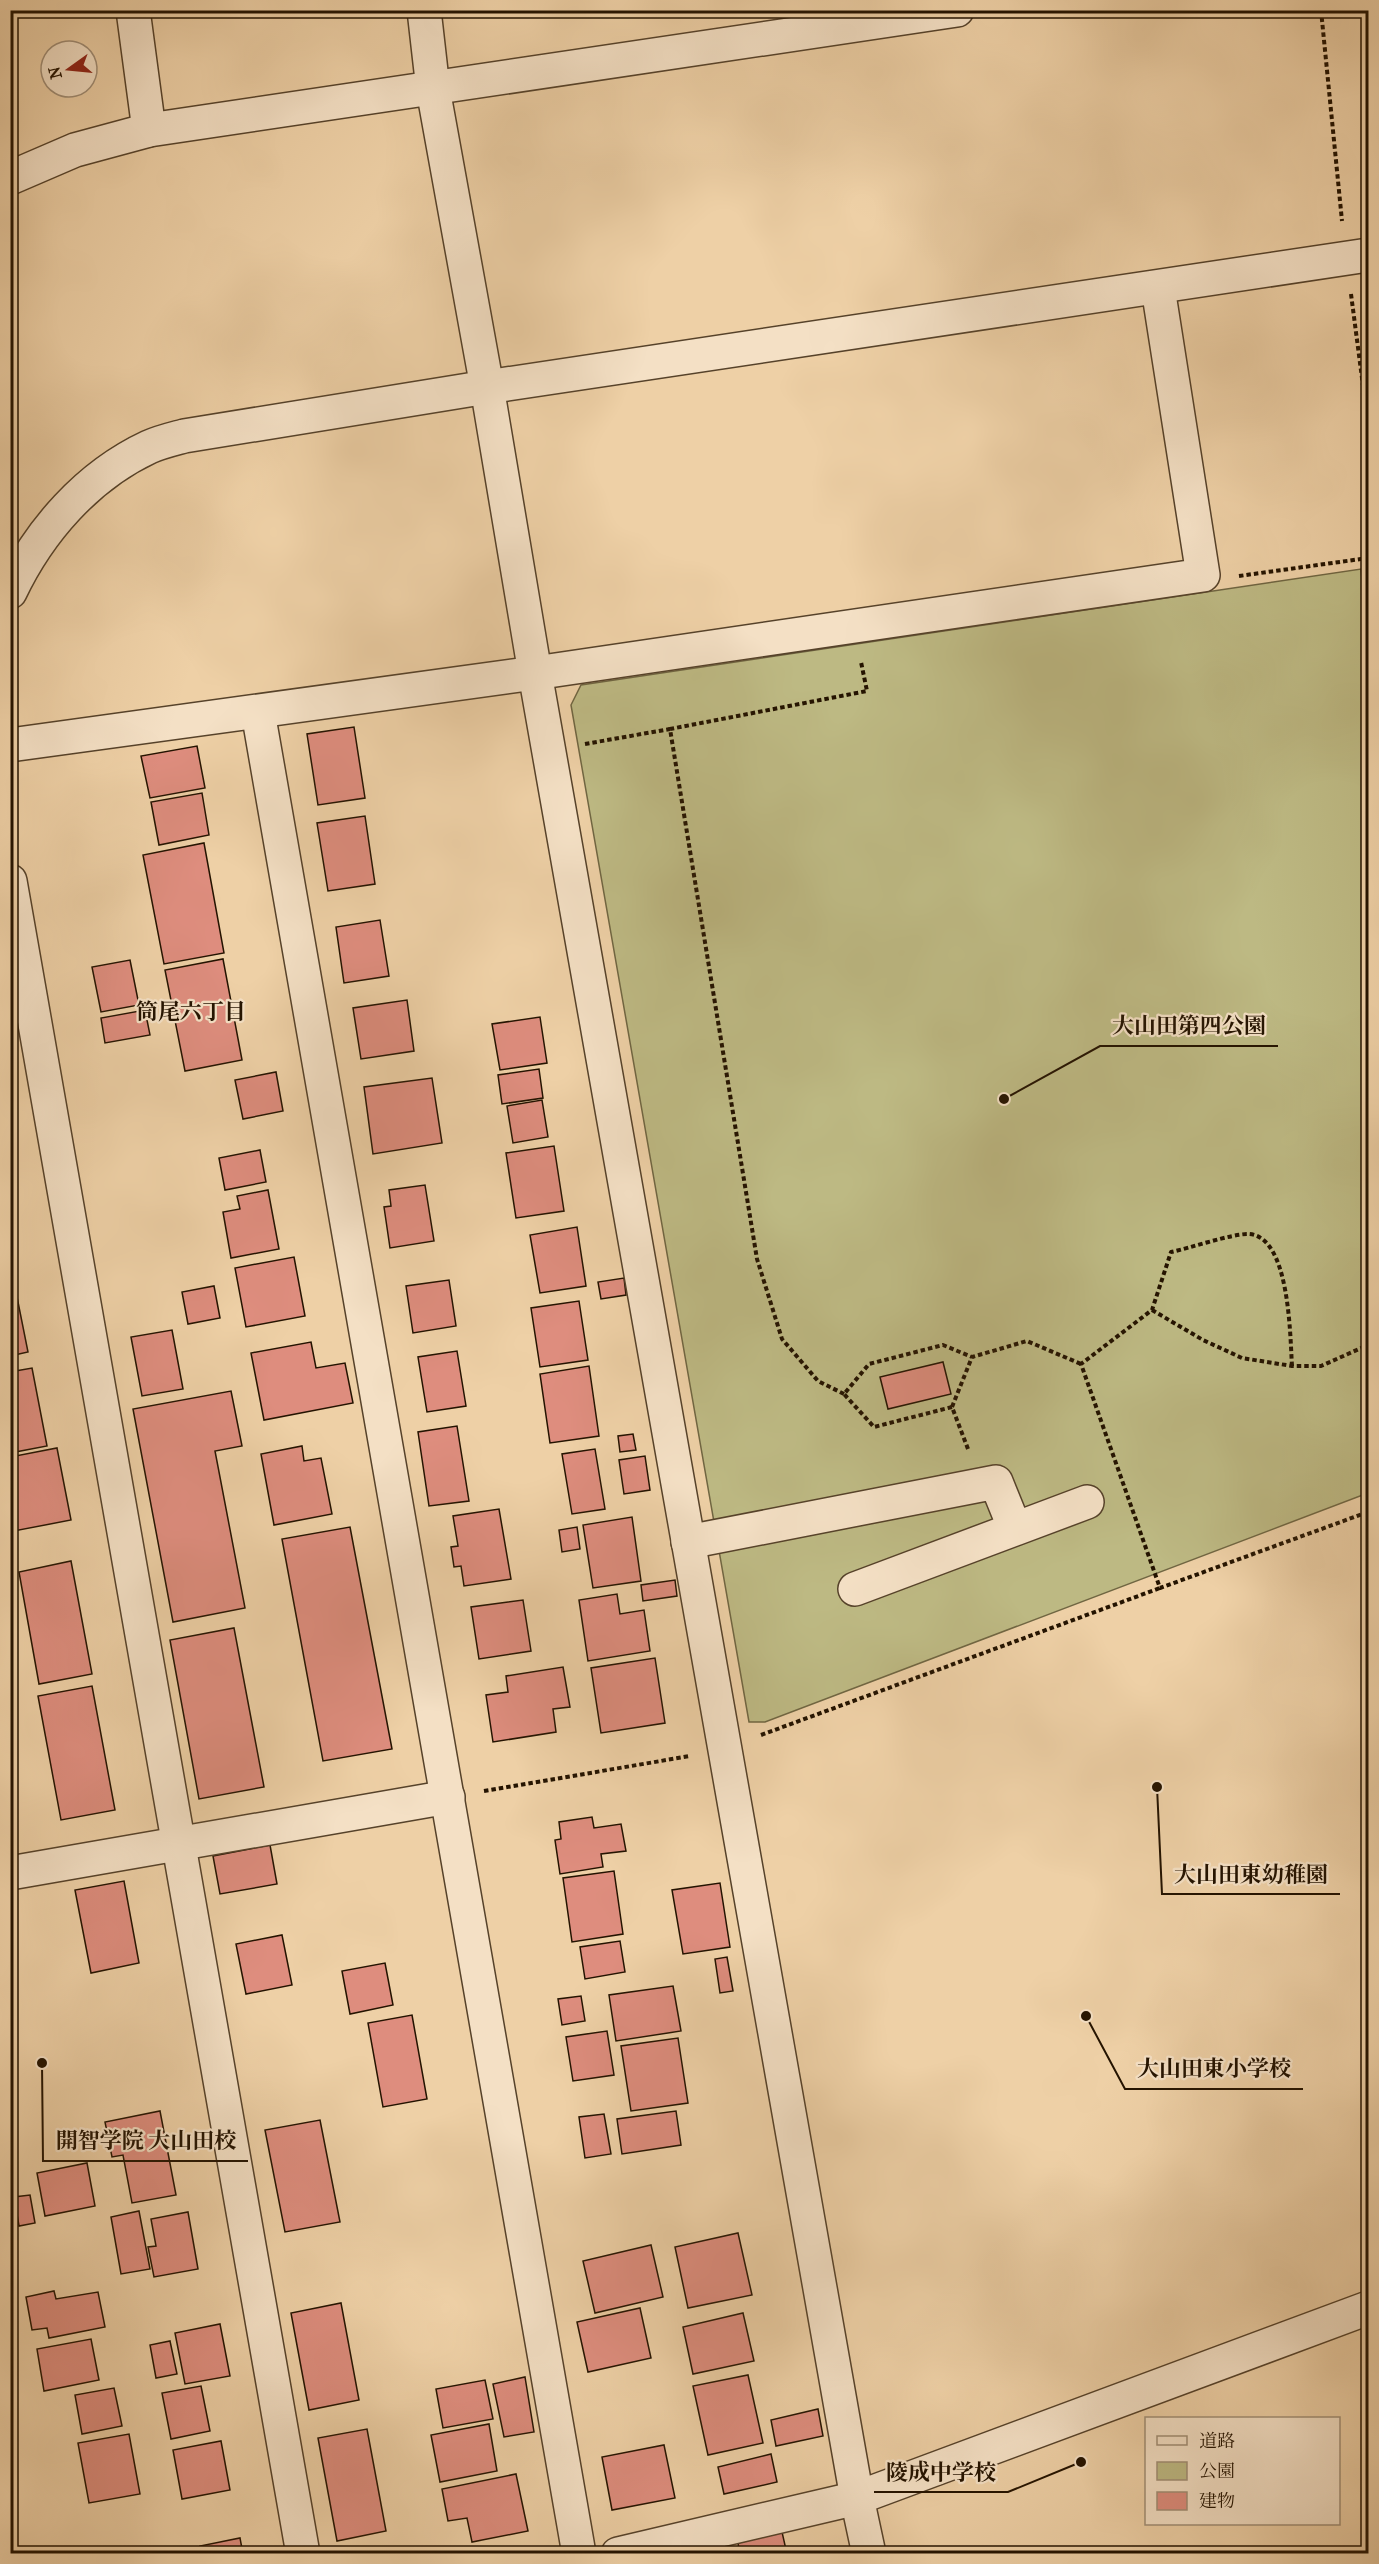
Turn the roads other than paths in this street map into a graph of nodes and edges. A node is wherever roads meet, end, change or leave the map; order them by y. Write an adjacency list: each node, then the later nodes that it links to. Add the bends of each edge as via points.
1 (133, 10): 5 (street)
2 (424, 10): 4 (street)
3 (957, 10): 4 (street)
4 (433, 89): 5 (street); 9 (street)
5 (149, 130): 6 (street, via 75,150)
6 (10, 178)
7 (1357, 257): 8 (street)
8 (1158, 288): 9 (street); 11 (street, via 1203,575)
9 (488, 387): 10 (street, via 228,428 150,447 119,465 63,511 41,538); 11 (street)
10 (10, 592)
11 (536, 673): 12 (street); 15 (street)
12 (258, 712): 13 (street); 17 (street)
13 (10, 745)
14 (10, 882): 18 (street)
15 (688, 1542): 16 (street, via 996,1482 1015,1529 1087,1502); 21 (street)
16 (855, 1589)
17 (448, 1797): 18 (street); 23 (street)
18 (180, 1844): 19 (street); 22 (street)
19 (10, 1873)
20 (1368, 2308): 21 (street)
21 (856, 2498): 24 (street); 25 (street)
22 (303, 2553)
23 (579, 2553)
24 (618, 2553)
25 (869, 2553)

